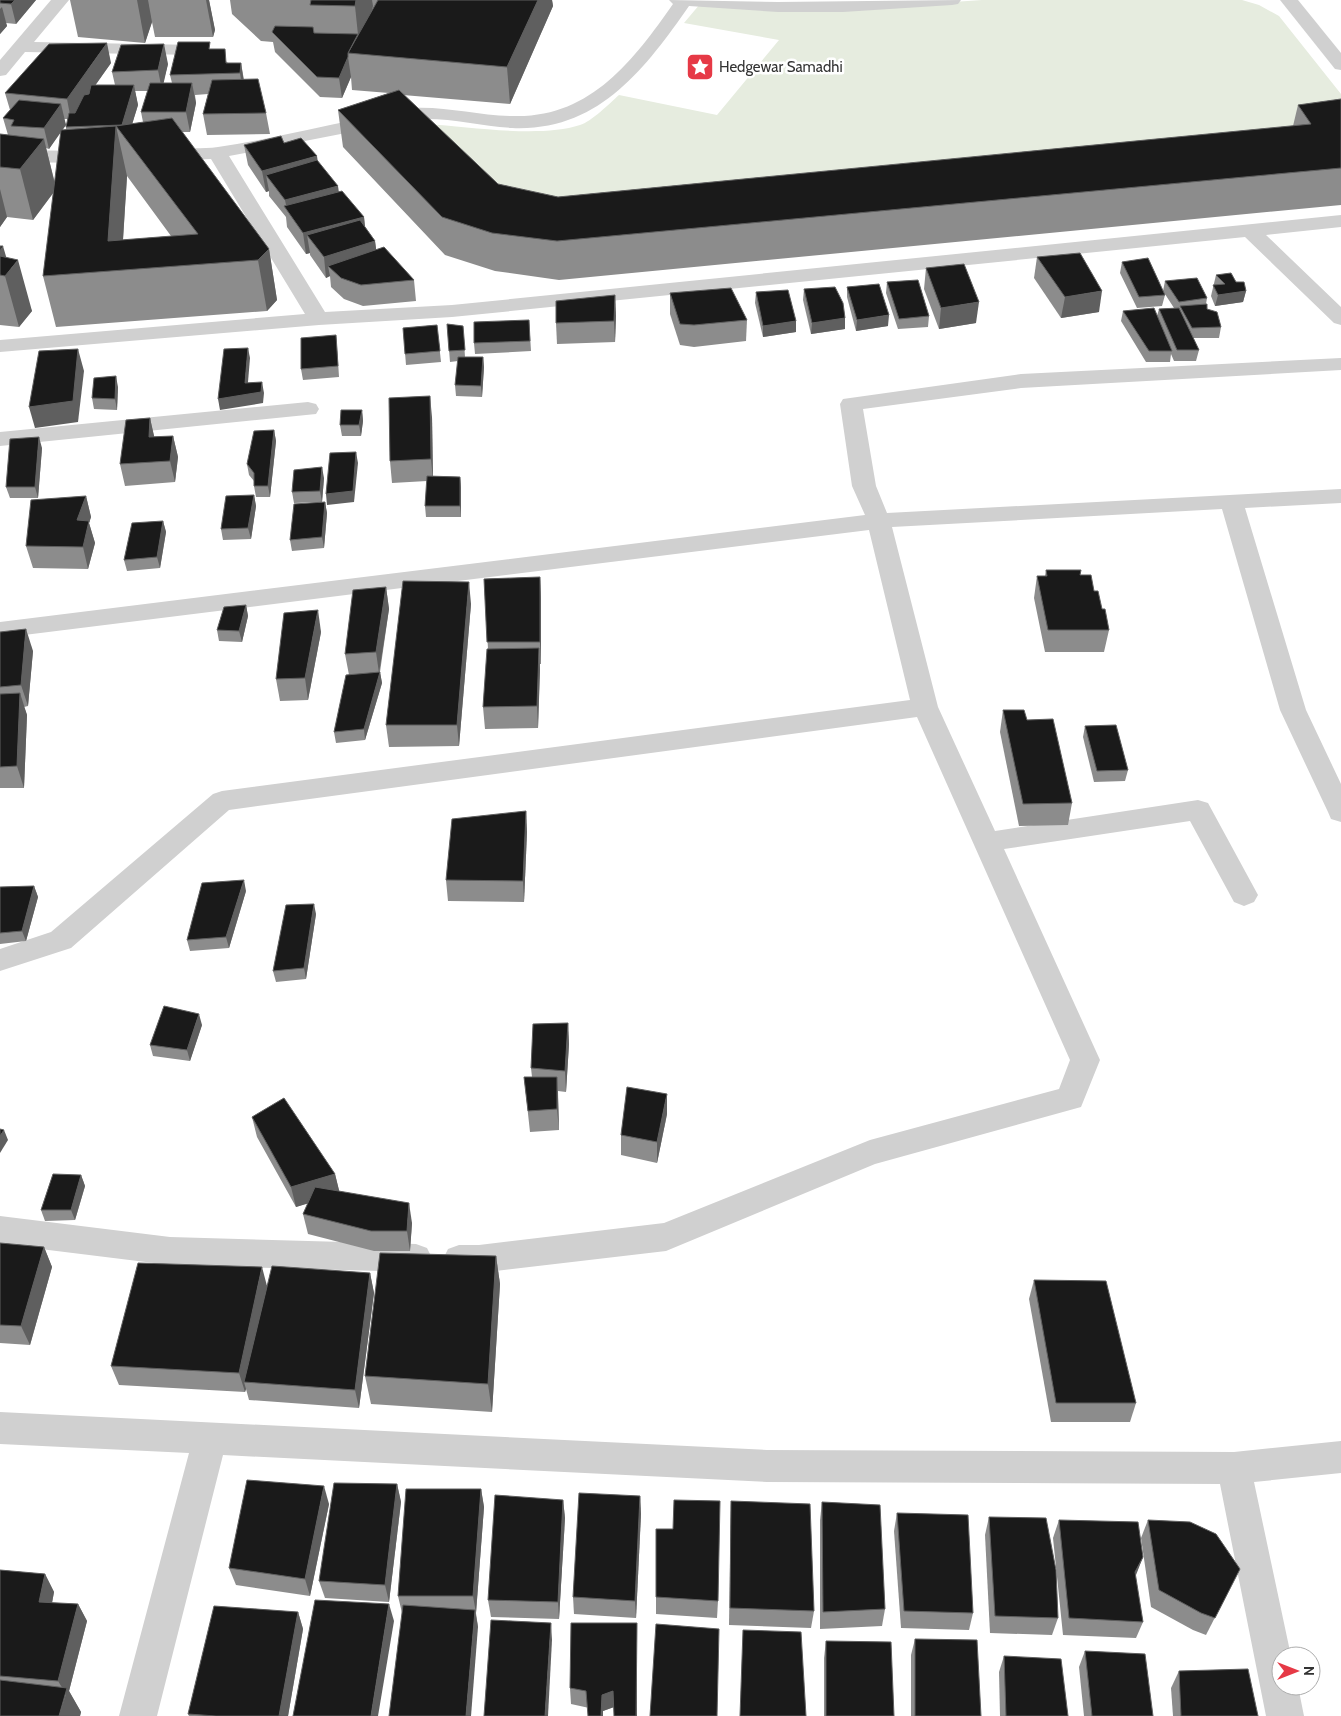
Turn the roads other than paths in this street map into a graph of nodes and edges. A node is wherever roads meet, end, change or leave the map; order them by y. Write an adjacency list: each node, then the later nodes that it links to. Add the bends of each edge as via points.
1 (60, 0): 6 (street)
2 (678, 0): 3 (street)
3 (685, 0): 4 (street, via 788,7); 10 (street, via 660,36 610,91 581,110 558,119 514,122 410,114)
4 (952, 0)
5 (1289, 0): 8 (street)
6 (20, 47): 7 (street); 9 (street)
7 (197, 50)
8 (1341, 65)
9 (0, 71)
10 (217, 153): 11 (street); 16 (street)
11 (141, 155)
12 (0, 156): 13 (street)
13 (112, 156)
14 (1341, 221): 15 (street)
15 (1250, 230): 16 (street, via 452,311); 17 (street)
16 (319, 319): 18 (street)
17 (1341, 319)
18 (0, 346)
19 (1341, 364): 24 (street, via 1021,381 851,404 864,486)
20 (308, 409): 21 (street)
21 (0, 439)
22 (1341, 496): 23 (street)
23 (1232, 502): 24 (street); 27 (street, via 1293,710)
24 (879, 521): 25 (street); 26 (street)
25 (0, 630)
26 (925, 707): 28 (street); 30 (street, via 222,801 61,940)
27 (1341, 812)
28 (987, 842): 29 (street, via 1198,810); 31 (street, via 1086,1060 1070,1098 870,1154 666,1237 480,1260 170,1251)
29 (1244, 895)
30 (0, 960)
31 (0, 1230)
32 (0, 1428): 33 (street)
33 (210, 1438): 35 (street, via 767,1466); 36 (street)
34 (1341, 1457): 35 (street)
35 (1234, 1468): 37 (street)
36 (138, 1716)
37 (1285, 1716)

